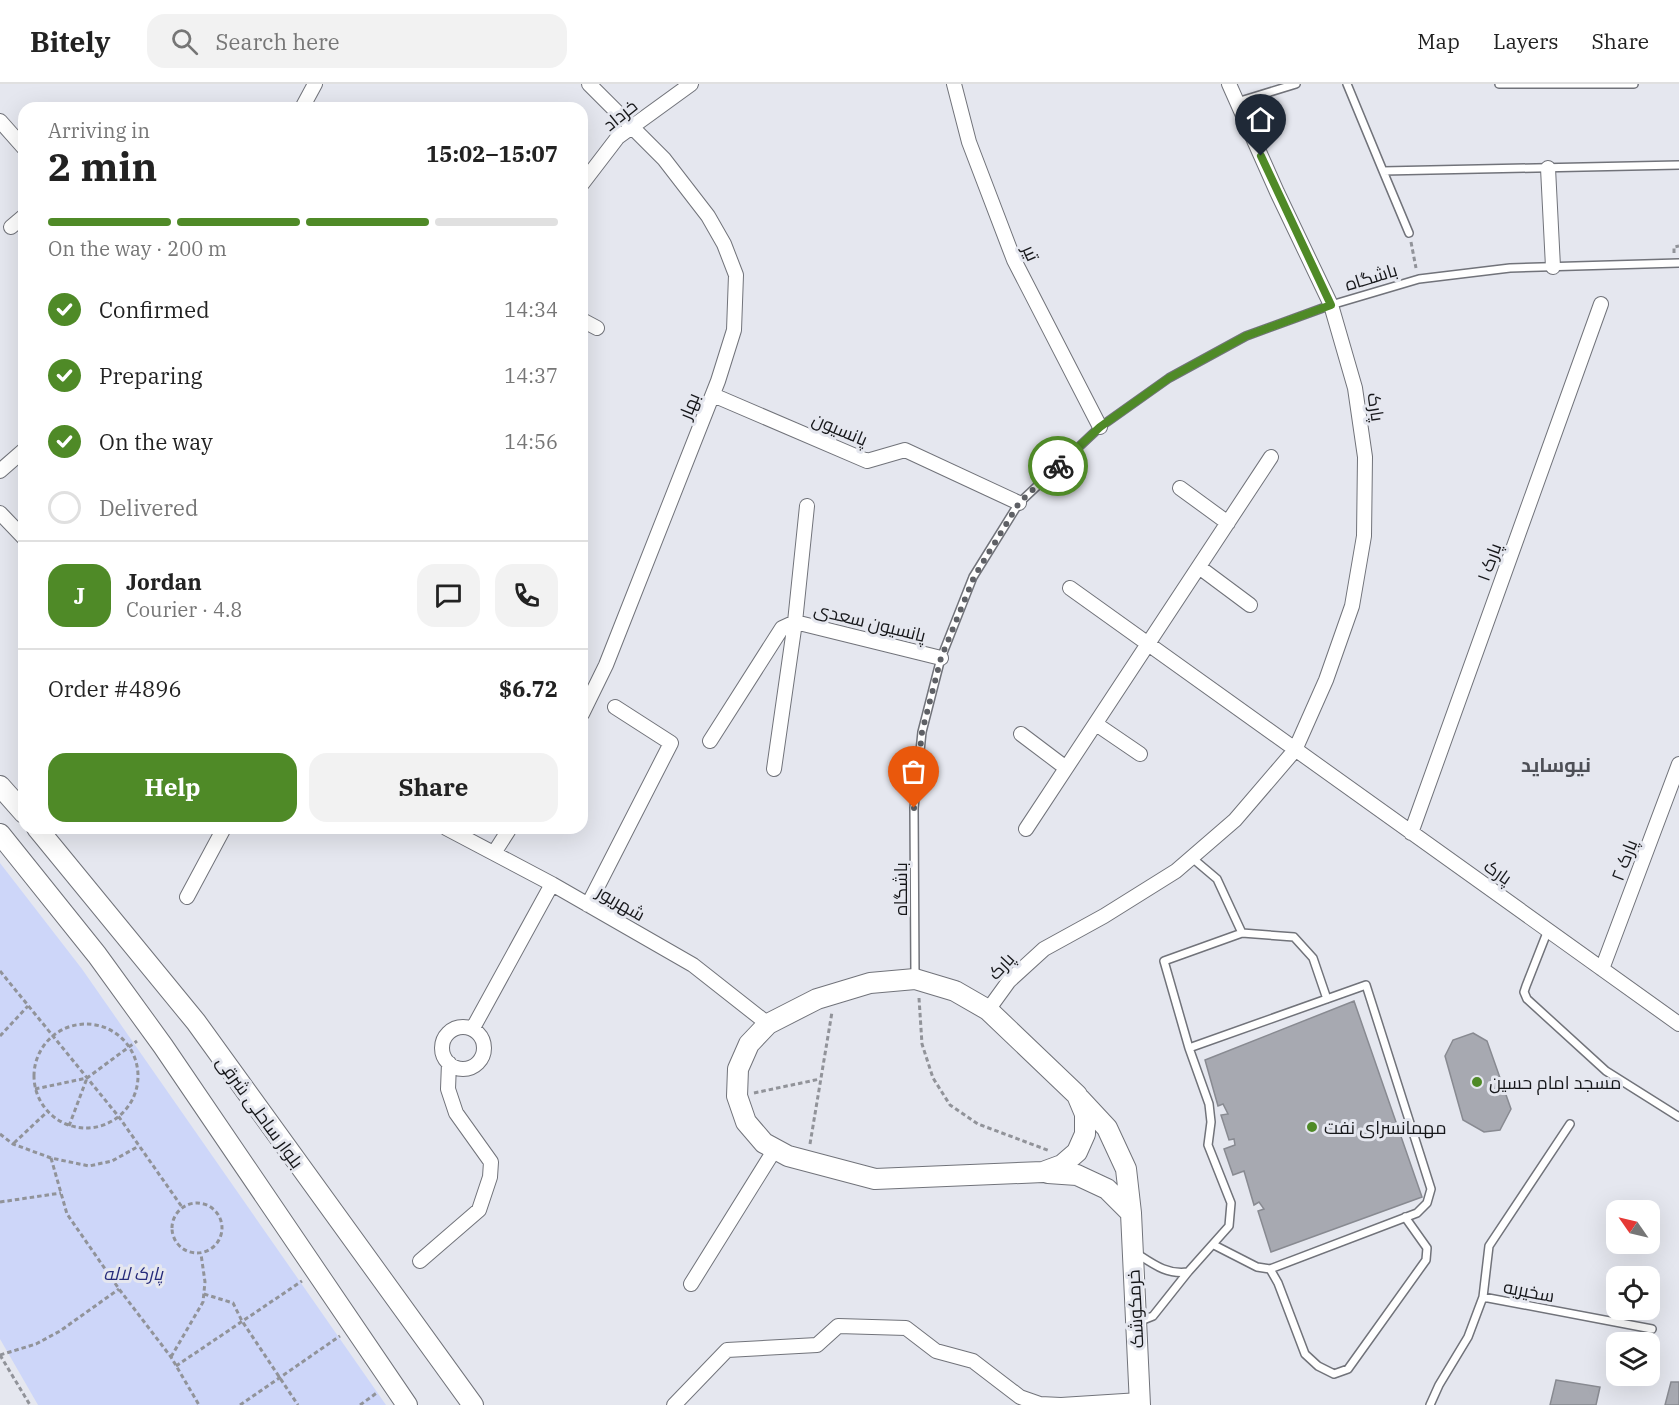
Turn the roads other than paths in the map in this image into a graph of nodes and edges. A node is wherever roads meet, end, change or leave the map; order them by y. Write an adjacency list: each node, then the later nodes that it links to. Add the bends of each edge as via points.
1 (315, 84): 11 (street)
2 (589, 84): 14 (street, بهار)
3 (691, 84): 14 (street, خرداد)
4 (954, 84): 30 (street, تیر, via 969,142 1014,260)
5 (1229, 84): 12 (street, پارک)
6 (1296, 84): 12 (lane)
7 (1347, 84): 18 (lane)
8 (1499, 84): 10 (lane)
9 (1634, 84): 10 (lane)
10 (1570, 85)
11 (305, 102)
12 (1237, 102): 26 (street, پارک)
13 (0, 121): 15 (street)
14 (632, 127): 19 (street, خرداد, via 618,137); 29 (street, بهار, via 664,159 708,216 736,275 734,330)
15 (18, 141)
16 (1679, 165): 17 (lane)
17 (1548, 168): 18 (lane); 24 (street)
18 (1383, 171): 22 (lane)
19 (588, 176)
20 (18, 222): 21 (street)
21 (12, 227)
22 (1409, 233)
23 (1679, 264): 24 (lane, باشگاه)
24 (1553, 267): 26 (lane, باشگاه, via 1419,279)
25 (1602, 304): 59 (street, پارک ۱)
26 (1331, 305): 30 (lane, باشگاه, via 1246,336 1169,378); 51 (street, پارک, via 1354,388 1364,446 1364,536 1352,606 1326,680)
27 (588, 323): 28 (street)
28 (597, 328)
29 (713, 394): 35 (street, پانسیون, via 867,461 905,450); 46 (street, بهار)
30 (1100, 427): 35 (lane, باشگاه)
31 (18, 455): 33 (street)
32 (1271, 457): 38 (street)
33 (0, 471)
34 (1180, 488): 38 (street)
35 (1019, 503): 45 (lane, باشگاه, via 974,577)
36 (807, 506): 43 (street)
37 (0, 513): 39 (street)
38 (1228, 524): 40 (street)
39 (18, 532)
40 (1199, 567): 42 (street); 44 (street)
41 (1070, 588): 44 (street, پارک)
42 (1250, 605)
43 (795, 622): 45 (street, پانسیون سعدی); 50 (street, پانسیون سعدی, via 782,628); 55 (street)
44 (1148, 645): 48 (street); 51 (street, پارک)
45 (941, 658): 73 (lane, باشگاه, via 922,732 914,808)
46 (588, 702)
47 (615, 707): 69 (street, via 671,743)
48 (1096, 724): 52 (street); 54 (street)
49 (1021, 734): 54 (street)
50 (710, 741)
51 (1295, 750): 59 (street, پارک); 66 (street, پارک, via 1235,820)
52 (1140, 754)
53 (1679, 764): 72 (street, پارک ۲)
54 (1066, 768): 58 (street)
55 (774, 769)
56 (0, 786): 57 (main road)
57 (18, 806)
58 (1026, 829)
59 (1411, 833): 70 (street, پارک)
60 (0, 834): 99 (main road, via 91,946 150,1028)
61 (42, 834): 97 (main road, بلوار ساحلی شرقی, via 196,1022)
62 (221, 834): 68 (street)
63 (458, 834): 65 (street, شهریور)
64 (506, 834): 65 (street)
65 (494, 853): 67 (street, شهریور)
66 (1191, 857): 71 (lane, via 1217,879); 75 (street, پارک, via 1176,871 1044,949 1009,981)
67 (552, 884): 69 (street, شهریور); 78 (street)
68 (187, 897)
69 (588, 904): 76 (street, شهریور, via 693,965)
70 (1548, 930): 72 (street, پارک); 82 (lane, via 1524,992 1527,999 1606,1071)
71 (1242, 933): 74 (lane, via 1294,937 1313,958); 79 (lane, via 1164,961)
72 (1602, 969): 77 (street, پارک)
73 (915, 979): 75 (main road, خرمکوشک, via 955,991); 76 (main road, via 870,983 835,993)
74 (1327, 999): 79 (lane); 87 (lane, via 1366,985 1431,1189 1428,1203)
75 (988, 1010): 81 (main road, خرمکوشک)
76 (768, 1024): 84 (main road, via 749,1044 738,1069 737,1096 746,1122 764,1143)
77 (1679, 1024)
78 (472, 1028): 80 (street, via 459,1026 444,1038 442,1052); 80 (street, via 484,1046 481,1060 469,1068)
79 (1189, 1048): 88 (lane, via 1209,1104 1208,1145 1231,1203 1229,1226)
80 (449, 1063): 90 (street, via 448,1089 456,1113 491,1162 490,1177 479,1210)
81 (1077, 1095): 85 (main road, via 1085,1114 1085,1134 1070,1159); 86 (main road, خرمکوشک, via 1107,1128 1126,1168)
82 (1679, 1118)
83 (1570, 1124): 94 (lane, via 1489,1246)
84 (775, 1149): 85 (main road, via 875,1179); 93 (street)
85 (1043, 1172): 86 (main road, via 1077,1174 1107,1189)
86 (1131, 1213): 89 (main road, خرمکوشک)
87 (1405, 1218): 91 (lane); 91 (lane, via 1427,1248 1426,1260 1348,1369 1334,1374 1305,1354)
88 (1214, 1245): 91 (lane, via 1257,1267); 92 (lane)
89 (1132, 1251): 92 (lane, via 1163,1270); 95 (main road, خرمکوشک)
90 (420, 1261)
91 (1270, 1269)
92 (1188, 1272): 95 (lane, via 1153,1316)
93 (691, 1284)
94 (1483, 1297): 96 (lane, سخیریه); 104 (lane, سخیریه, via 1468,1337)
95 (1136, 1322): 98 (main road, خرمکوشک)
96 (1652, 1329)
97 (443, 1364): 100 (main road); 101 (main road, بلوار ساحلی شرقی)
98 (1140, 1403): 103 (street)
99 (407, 1405)
100 (461, 1405)
101 (473, 1405)
102 (674, 1405): 103 (street, via 727,1350 817,1345 838,1326 906,1328 936,1351 973,1361 1020,1397 1040,1404)
103 (1061, 1405)
104 (1430, 1405)

